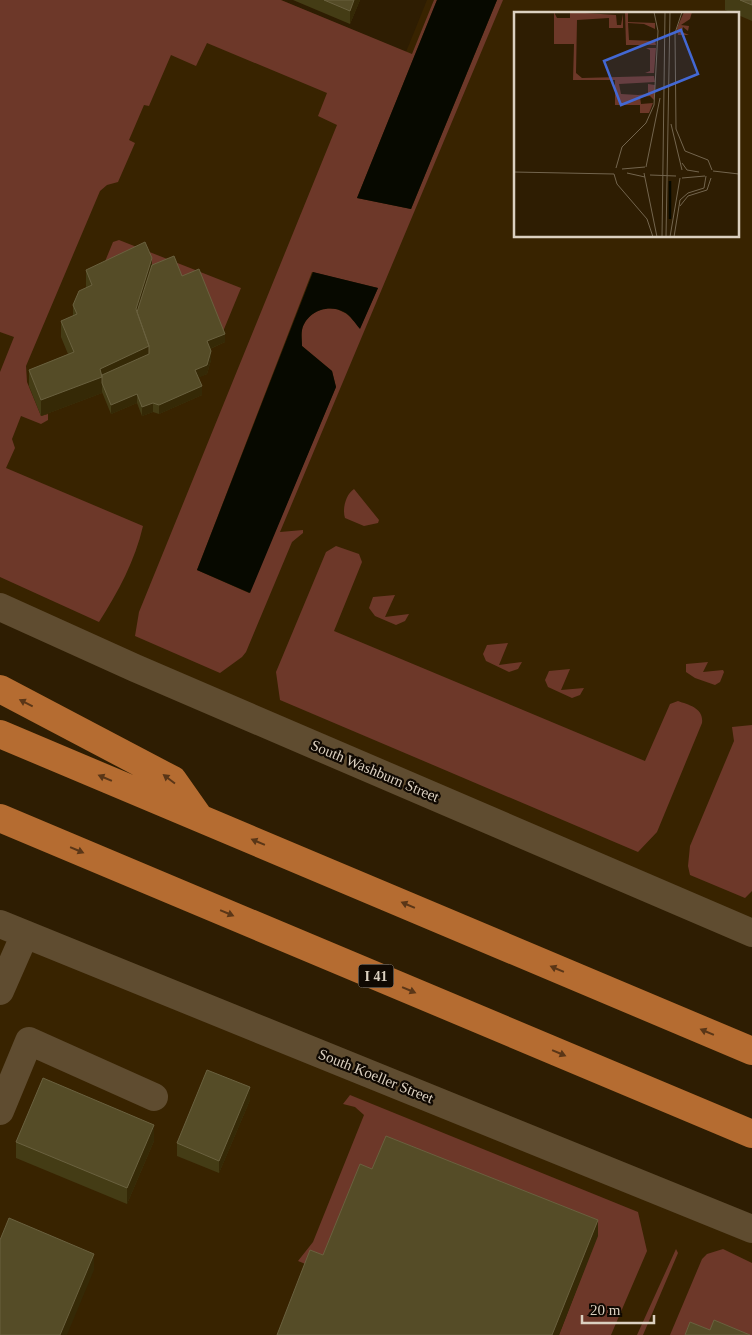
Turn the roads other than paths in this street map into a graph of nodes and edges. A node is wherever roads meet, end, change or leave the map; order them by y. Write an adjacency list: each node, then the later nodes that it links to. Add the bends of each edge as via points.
1 (0, 607): 9 (street, South Washburn Street, via 143,672)
2 (0, 689): 4 (highway, one-way to 2, via 173,780)
3 (0, 734): 4 (highway, one-way to 3)
4 (199, 817): 12 (highway, one-way to 4)
5 (0, 818): 7 (highway, I 41)
6 (0, 826): 7 (highway)
7 (40, 835): 15 (highway, I 41, one-way to 15)
8 (0, 924): 10 (street, South Koeller Street)
9 (752, 933)
10 (25, 934): 11 (street); 16 (street, South Koeller Street)
11 (0, 991)
12 (752, 1051)
13 (154, 1097): 14 (street, via 29,1041)
14 (0, 1111)
15 (752, 1134)
16 (752, 1229)

